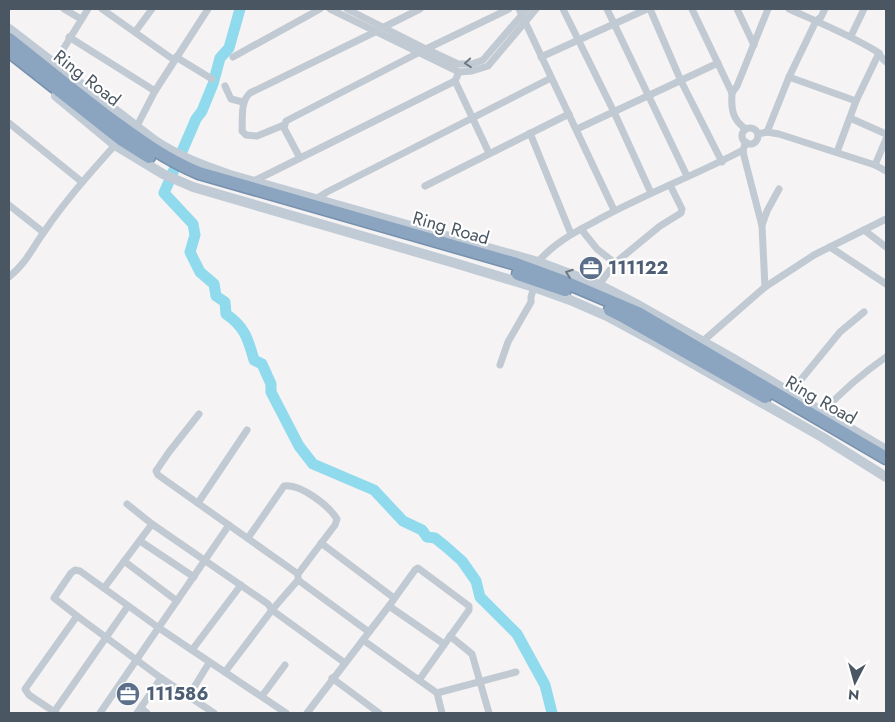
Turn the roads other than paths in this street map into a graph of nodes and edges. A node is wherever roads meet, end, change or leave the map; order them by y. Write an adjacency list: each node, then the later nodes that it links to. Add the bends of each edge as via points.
1 (64, 9): 23 (street)
2 (88, 9): 23 (street)
3 (102, 9): 29 (street)
4 (152, 9): 29 (street)
5 (208, 9): 42 (street)
6 (320, 9): 39 (street)
7 (330, 9): 28 (street)
8 (347, 9): 26 (street)
9 (420, 9): 26 (street)
10 (509, 9): 35 (street)
11 (527, 9): 22 (street)
12 (536, 9): 22 (street)
13 (563, 9): 33 (street)
14 (607, 9): 25 (street)
15 (648, 9): 25 (street); 50 (street)
16 (692, 9): 43 (street)
17 (737, 9): 34 (street)
18 (768, 9): 34 (street)
19 (789, 9): 24 (street)
20 (825, 9): 24 (street)
21 (864, 9): 30 (street)
22 (522, 15): 35 (street, one-way to 35, via 483,60 472,64 458,64); 40 (street); 45 (street, via 488,66)
23 (80, 20): 31 (street)
24 (816, 21): 30 (street); 46 (street)
25 (614, 23): 33 (street); 54 (street)
26 (384, 27): 35 (street)
27 (9, 29): 44 (street)
28 (377, 31): 37 (street); 56 (street, via 250,92)
29 (135, 32): 42 (street)
30 (851, 36): 38 (street)
31 (69, 37): 44 (street); 52 (street)
32 (9, 39): 78 (highway, Ring Road)
33 (580, 40): 40 (street); 57 (street)
34 (754, 45): 53 (street, via 738,86)
35 (426, 49)
36 (9, 51): 78 (highway, Ring Road, via 122,140)
37 (418, 53): 45 (street); 62 (street, via 286,121)
38 (884, 56): 55 (street)
39 (233, 57)
40 (541, 57): 47 (street)
41 (9, 58): 72 (street)
42 (175, 58): 48 (street); 52 (street)
43 (718, 63): 50 (street); 53 (street)
44 (54, 64): 63 (street)
45 (459, 72): 49 (street)
46 (789, 77): 55 (street); 66 (street)
47 (551, 78): 58 (street); 59 (street)
48 (212, 79)
49 (455, 81): 59 (street); 76 (street)
50 (681, 81): 54 (street); 77 (street)
51 (225, 86): 56 (street, via 231,99)
52 (154, 91): 63 (street)
53 (732, 92): 65 (street, via 734,118)
54 (648, 96): 57 (street); 82 (street)
55 (856, 101): 60 (street)
56 (243, 102): 62 (street, via 242,131 246,135 257,136)
57 (614, 112): 64 (street); 88 (street)
58 (569, 114): 64 (street); 67 (street)
59 (471, 118): 75 (street); 89 (street)
60 (850, 118): 69 (street); 74 (street)
61 (9, 123): 83 (street)
62 (284, 125): 76 (street)
63 (137, 126): 78 (street, via 155,141)
64 (577, 129): 91 (street)
65 (746, 129): 68 (street, via 753,128); 71 (street, via 743,136)
66 (767, 132): 68 (street); 74 (street)
67 (530, 133): 75 (street); 97 (street)
68 (758, 134): 71 (street, via 756,141)
69 (886, 134)
70 (886, 139): 79 (street)
71 (746, 142): 73 (street)
72 (115, 145): 78 (street); 83 (street)
73 (744, 150): 77 (street); 93 (street)
74 (837, 152): 79 (street)
75 (489, 153): 86 (street)
76 (300, 158): 84 (street)
77 (722, 162): 82 (street)
78 (167, 163): 81 (highway, Ring Road)
79 (875, 165): 80 (street)
80 (886, 170)
81 (190, 173): 84 (street); 105 (street); 116 (highway, Ring Road, via 513,263 565,282 638,314); 117 (highway, Ring Road, via 565,290 624,317)
82 (687, 176): 85 (street)
83 (82, 182): 96 (street)
84 (254, 182): 89 (street)
85 (670, 185): 88 (street); 101 (street, via 681,213)
86 (425, 186)
87 (779, 189): 93 (street)
88 (651, 193): 91 (street)
89 (316, 199): 100 (street)
90 (9, 205): 96 (street)
91 (614, 210): 94 (street)
92 (886, 219): 95 (street)
93 (762, 226): 106 (street)
94 (581, 229): 97 (street); 101 (street, via 597,249)
95 (864, 230): 98 (street); 99 (street)
96 (43, 232): 102 (street, via 29,257)
97 (571, 234): 100 (street)
98 (830, 247): 103 (street); 106 (street)
99 (886, 248)
100 (538, 262): 104 (street, one-way to 100)
101 (614, 262): 104 (street)
102 (9, 277)
103 (886, 284)
104 (599, 286): 108 (street)
105 (534, 287): 110 (street, via 531,302 508,342); 118 (street, via 601,314 648,338)
106 (765, 287): 108 (street)
107 (864, 312): 111 (street, via 840,332)
108 (702, 341): 111 (street)
109 (886, 356): 112 (street)
110 (500, 365)
111 (790, 393): 112 (street)
112 (823, 412): 115 (street)
113 (199, 414): 119 (street, via 156,471)
114 (247, 430): 119 (street)
115 (886, 450)
116 (886, 458)
117 (886, 468)
118 (886, 477)
119 (198, 503): 122 (street)
120 (127, 504): 121 (street)
121 (152, 524): 124 (street); 126 (street)
122 (229, 525): 123 (street); 126 (street)
123 (248, 538): 125 (street, via 284,486 289,485 309,494 337,519); 129 (street)
124 (140, 541): 127 (street); 128 (street)
125 (321, 543): 129 (street); 132 (street)
126 (205, 560): 128 (street); 130 (street)
127 (124, 561): 131 (street); 133 (street)
128 (194, 577): 133 (street)
129 (298, 577): 136 (street); 139 (street)
130 (241, 585): 136 (street); 144 (street)
131 (104, 588): 134 (street); 137 (street, via 80,571 71,573 54,598)
132 (394, 598): 135 (street); 140 (street, via 418,568 469,606)
133 (177, 601): 138 (street)
134 (128, 606): 138 (street); 141 (street)
135 (390, 606): 139 (street); 143 (street)
136 (272, 610): 147 (street); 149 (street)
137 (77, 616): 141 (street); 160 (street, via 24,689)
138 (159, 628): 144 (street); 145 (street)
139 (369, 632): 142 (street)
140 (450, 636): 143 (street); 154 (street, via 472,654)
141 (107, 638): 145 (street); 160 (street)
142 (363, 640): 147 (street); 153 (street)
143 (444, 644): 153 (street)
144 (192, 650): 146 (street)
145 (136, 659): 151 (street); 161 (street)
146 (209, 663): 149 (street); 157 (street)
147 (345, 663): 152 (street)
148 (285, 665): 156 (street)
149 (225, 672): 156 (street)
150 (516, 672): 154 (street)
151 (162, 678): 157 (street); 159 (street)
152 (332, 678): 165 (street); 166 (street)
153 (419, 680): 155 (street)
154 (481, 682): 155 (street); 168 (street)
155 (436, 693): 167 (street)
156 (262, 696): 164 (street)
157 (188, 697): 158 (street)
158 (204, 710): 163 (street)
159 (139, 711): 162 (street)
160 (55, 713)
161 (100, 713)
162 (147, 713)
163 (214, 713)
164 (286, 713)
165 (307, 713)
166 (379, 713)
167 (442, 713)
168 (489, 713)

